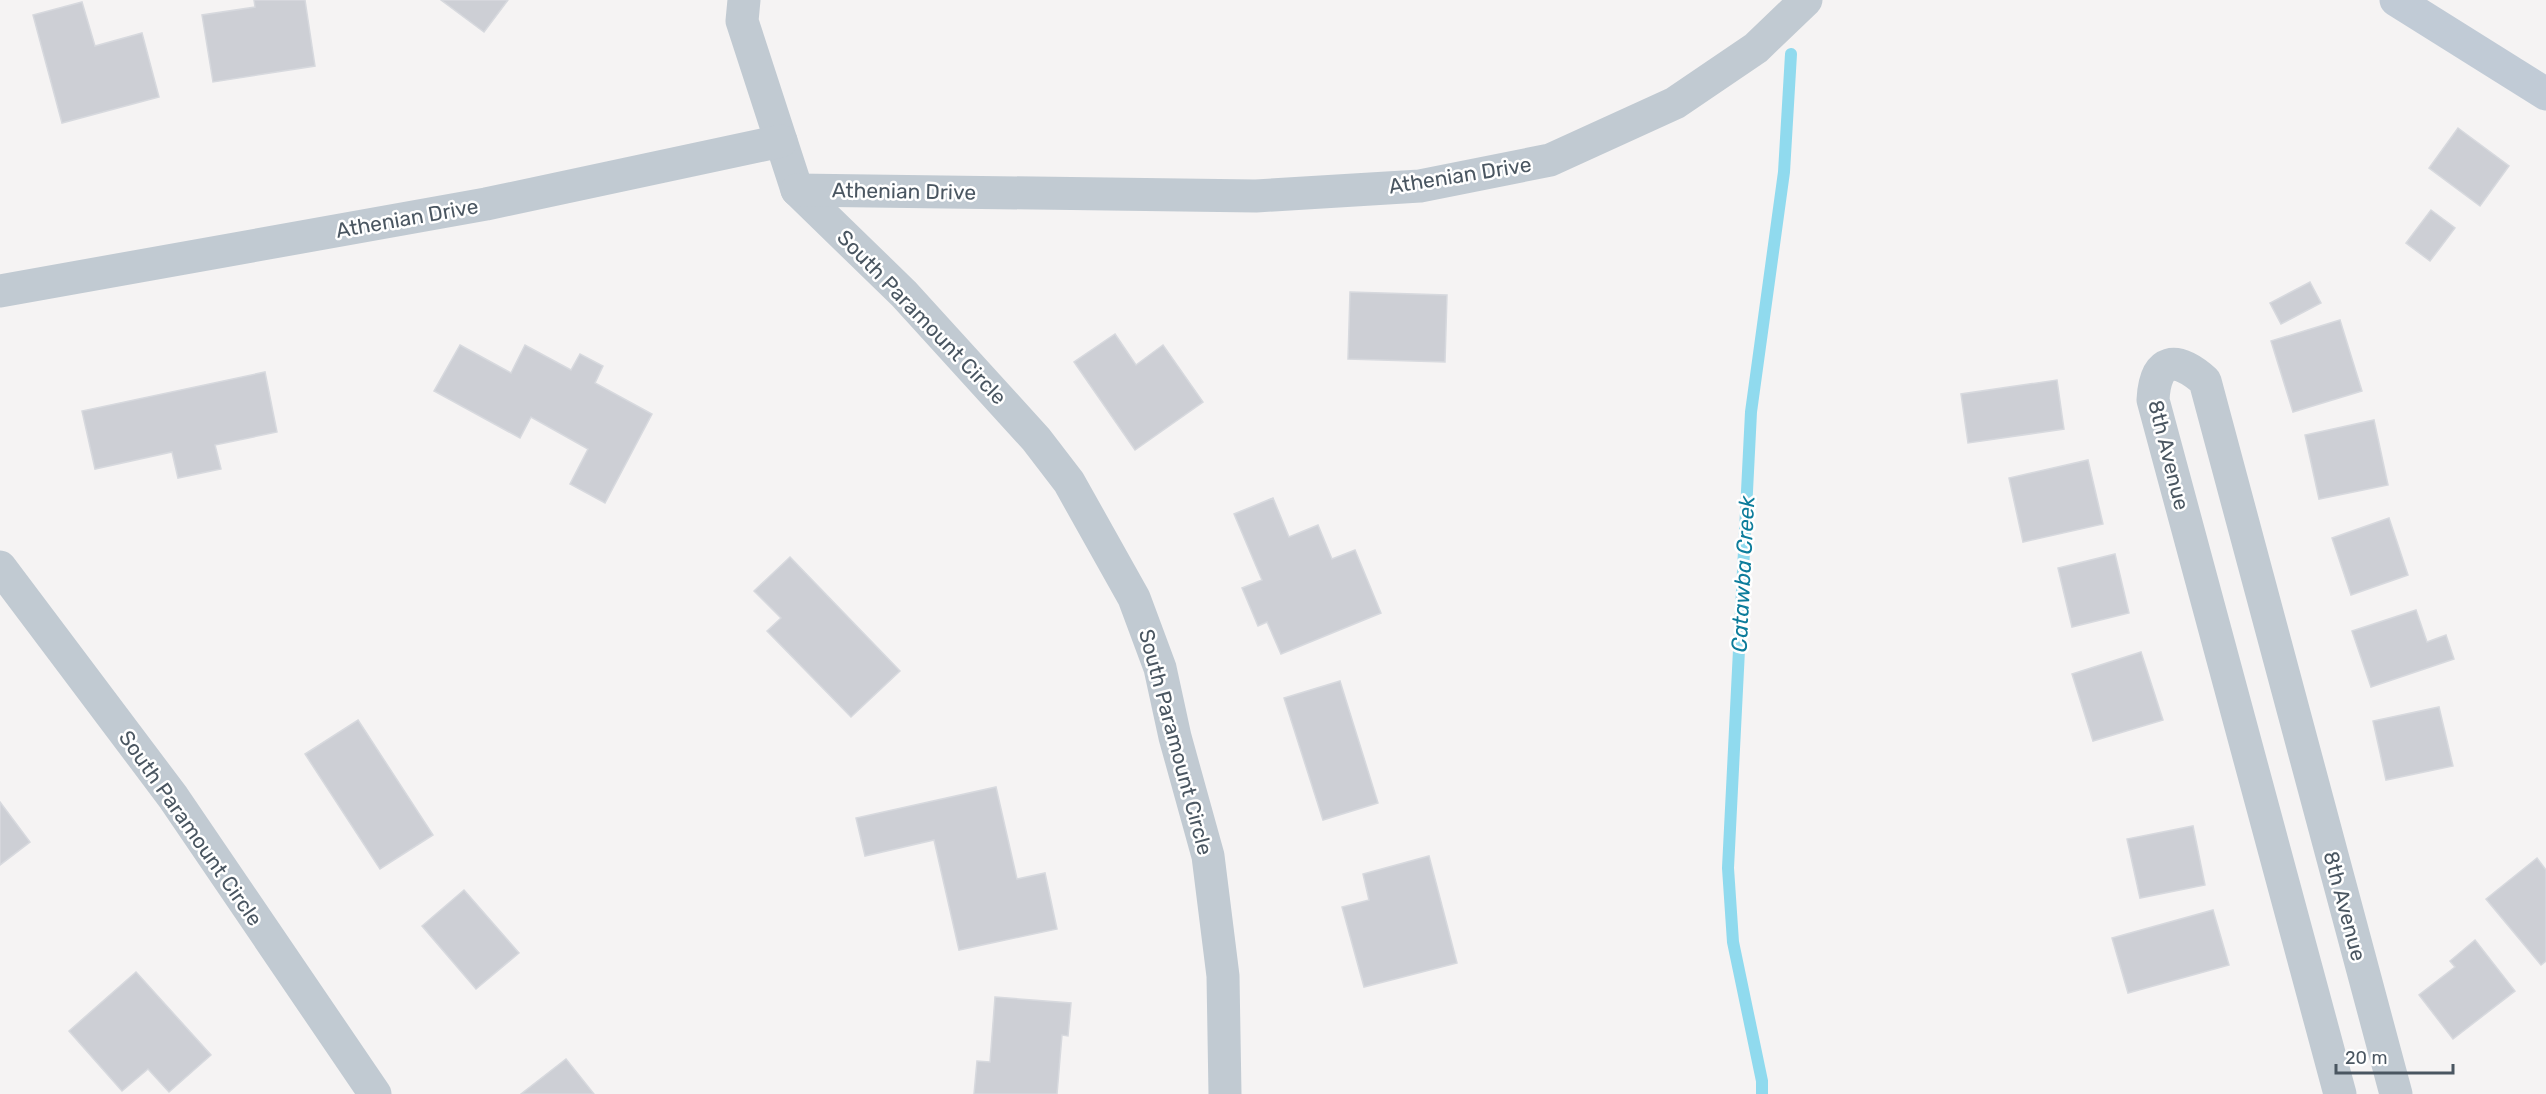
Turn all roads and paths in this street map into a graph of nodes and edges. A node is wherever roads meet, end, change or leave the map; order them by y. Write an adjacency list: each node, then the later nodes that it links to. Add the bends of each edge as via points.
1 (744, 0): 5 (street, via 742,21)
2 (1806, 0): 6 (street, Athenian Drive, via 1756,48 1675,103 1550,160 1420,186 1256,196)
3 (2396, 0): 4 (main road)
4 (2546, 94)
5 (781, 141): 6 (street); 7 (street, Athenian Drive, via 486,204)
6 (797, 190): 10 (street, South Paramount Circle, via 904,294 1036,439 1069,482 1134,598 1160,668 1208,856 1222,976)
7 (0, 291)
8 (0, 567): 9 (street, South Paramount Circle, via 173,797)
9 (375, 1094)
10 (1226, 1094)
11 (2340, 1094): 12 (street, 8th Avenue, via 2153,400 2155,378 2160,370 2173,364 2184,365 2205,381)
12 (2396, 1094)

